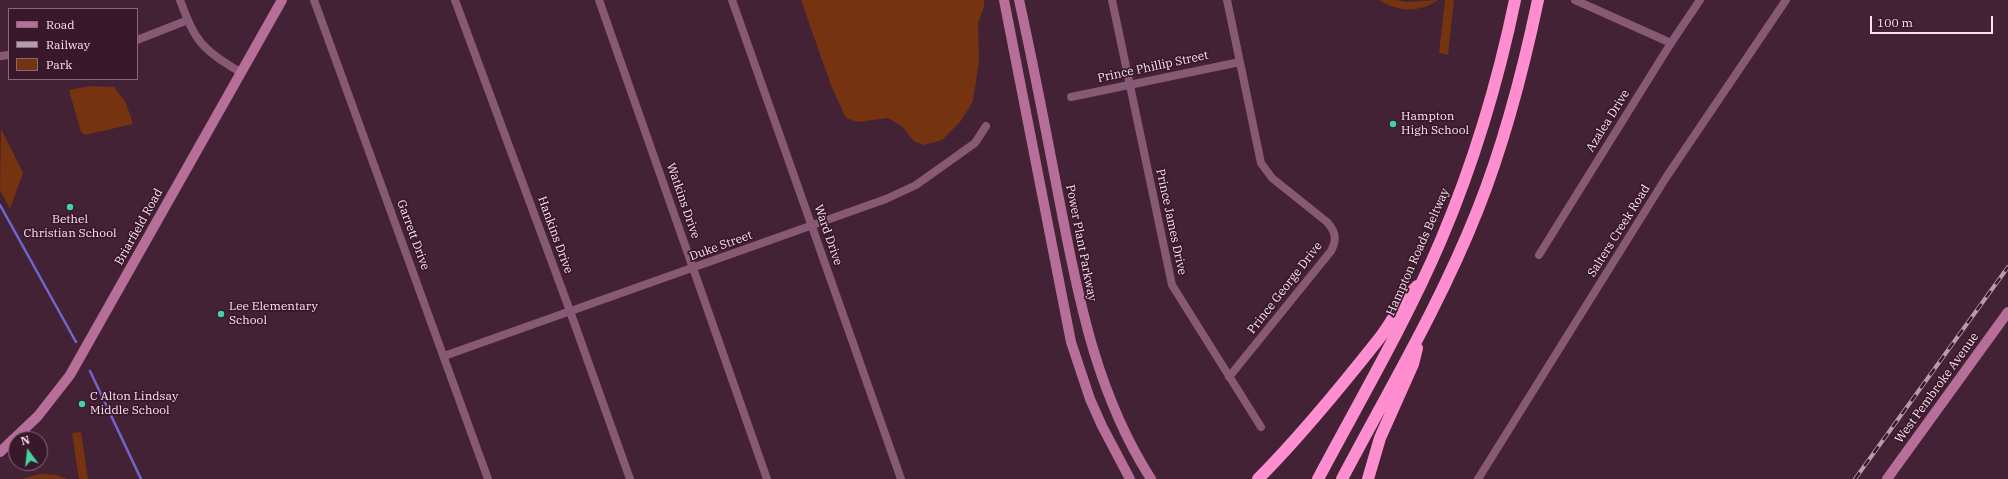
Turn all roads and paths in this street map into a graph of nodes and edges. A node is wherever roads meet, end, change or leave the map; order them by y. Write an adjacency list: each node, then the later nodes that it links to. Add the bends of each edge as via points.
1 (180, 0): 16 (street)
2 (282, 0): 20 (main road, Briarfield Road)
3 (314, 0): 31 (street, Garrett Drive)
4 (455, 0): 28 (street, Hankins Drive)
5 (599, 0): 26 (street, Watkins Drive)
6 (732, 0): 24 (street, Ward Drive)
7 (1004, 0): 39 (main road, via 1072,342 1090,399)
8 (1019, 0): 40 (main road, Power Plant Parkway, via 1087,332 1105,390)
9 (1112, 0): 21 (street, Prince James Drive)
10 (1227, 0): 19 (street, Prince George Drive)
11 (1515, 0): 27 (highway, Hampton Roads Beltway, via 1498,80 1485,122 1462,190)
12 (1538, 0): 30 (highway, via 1525,59 1494,167 1460,251)
13 (1575, 0): 18 (street)
14 (1700, 0): 18 (street, Azalea Drive)
15 (1786, 0): 45 (street, Salters Creek Road, via 1668,176)
16 (188, 20): 17 (street); 20 (street, via 198,42 211,54)
17 (138, 40)
18 (1671, 42): 25 (street, Azalea Drive)
19 (1240, 62): 21 (street, Prince Phillip Street); 32 (street, Prince George Drive, via 1261,163 1276,182 1327,222 1333,228 1335,237 1331,251)
20 (240, 72): 34 (main road, Briarfield Road, via 70,375 38,416)
21 (1130, 84): 22 (street, Prince Phillip Street); 32 (street, Prince James Drive, via 1172,285)
22 (1071, 97)
23 (986, 126): 24 (street, Duke Street, via 975,143 916,185 886,199)
24 (812, 226): 26 (street, Duke Street); 38 (street, Ward Drive)
25 (1539, 255)
26 (694, 269): 28 (street, Duke Street); 37 (street, Watkins Drive)
27 (1423, 280): 41 (highway, via 1405,298 1380,337 1352,373); 42 (highway, Hampton Roads Beltway)
28 (570, 311): 31 (street, Duke Street); 36 (street, Hankins Drive)
29 (2008, 312): 46 (main road, West Pembroke Avenue)
30 (1422, 330): 43 (highway); 44 (highway, via 1413,364 1380,438)
31 (444, 356): 35 (street, Garrett Drive)
32 (1229, 377): 33 (street, Prince James Drive)
33 (1261, 427)
34 (0, 452)
35 (488, 479)
36 (630, 479)
37 (767, 479)
38 (901, 479)
39 (1130, 479)
40 (1151, 479)
41 (1258, 479)
42 (1318, 479)
43 (1342, 479)
44 (1368, 479)
45 (1478, 479)
46 (1887, 479)

